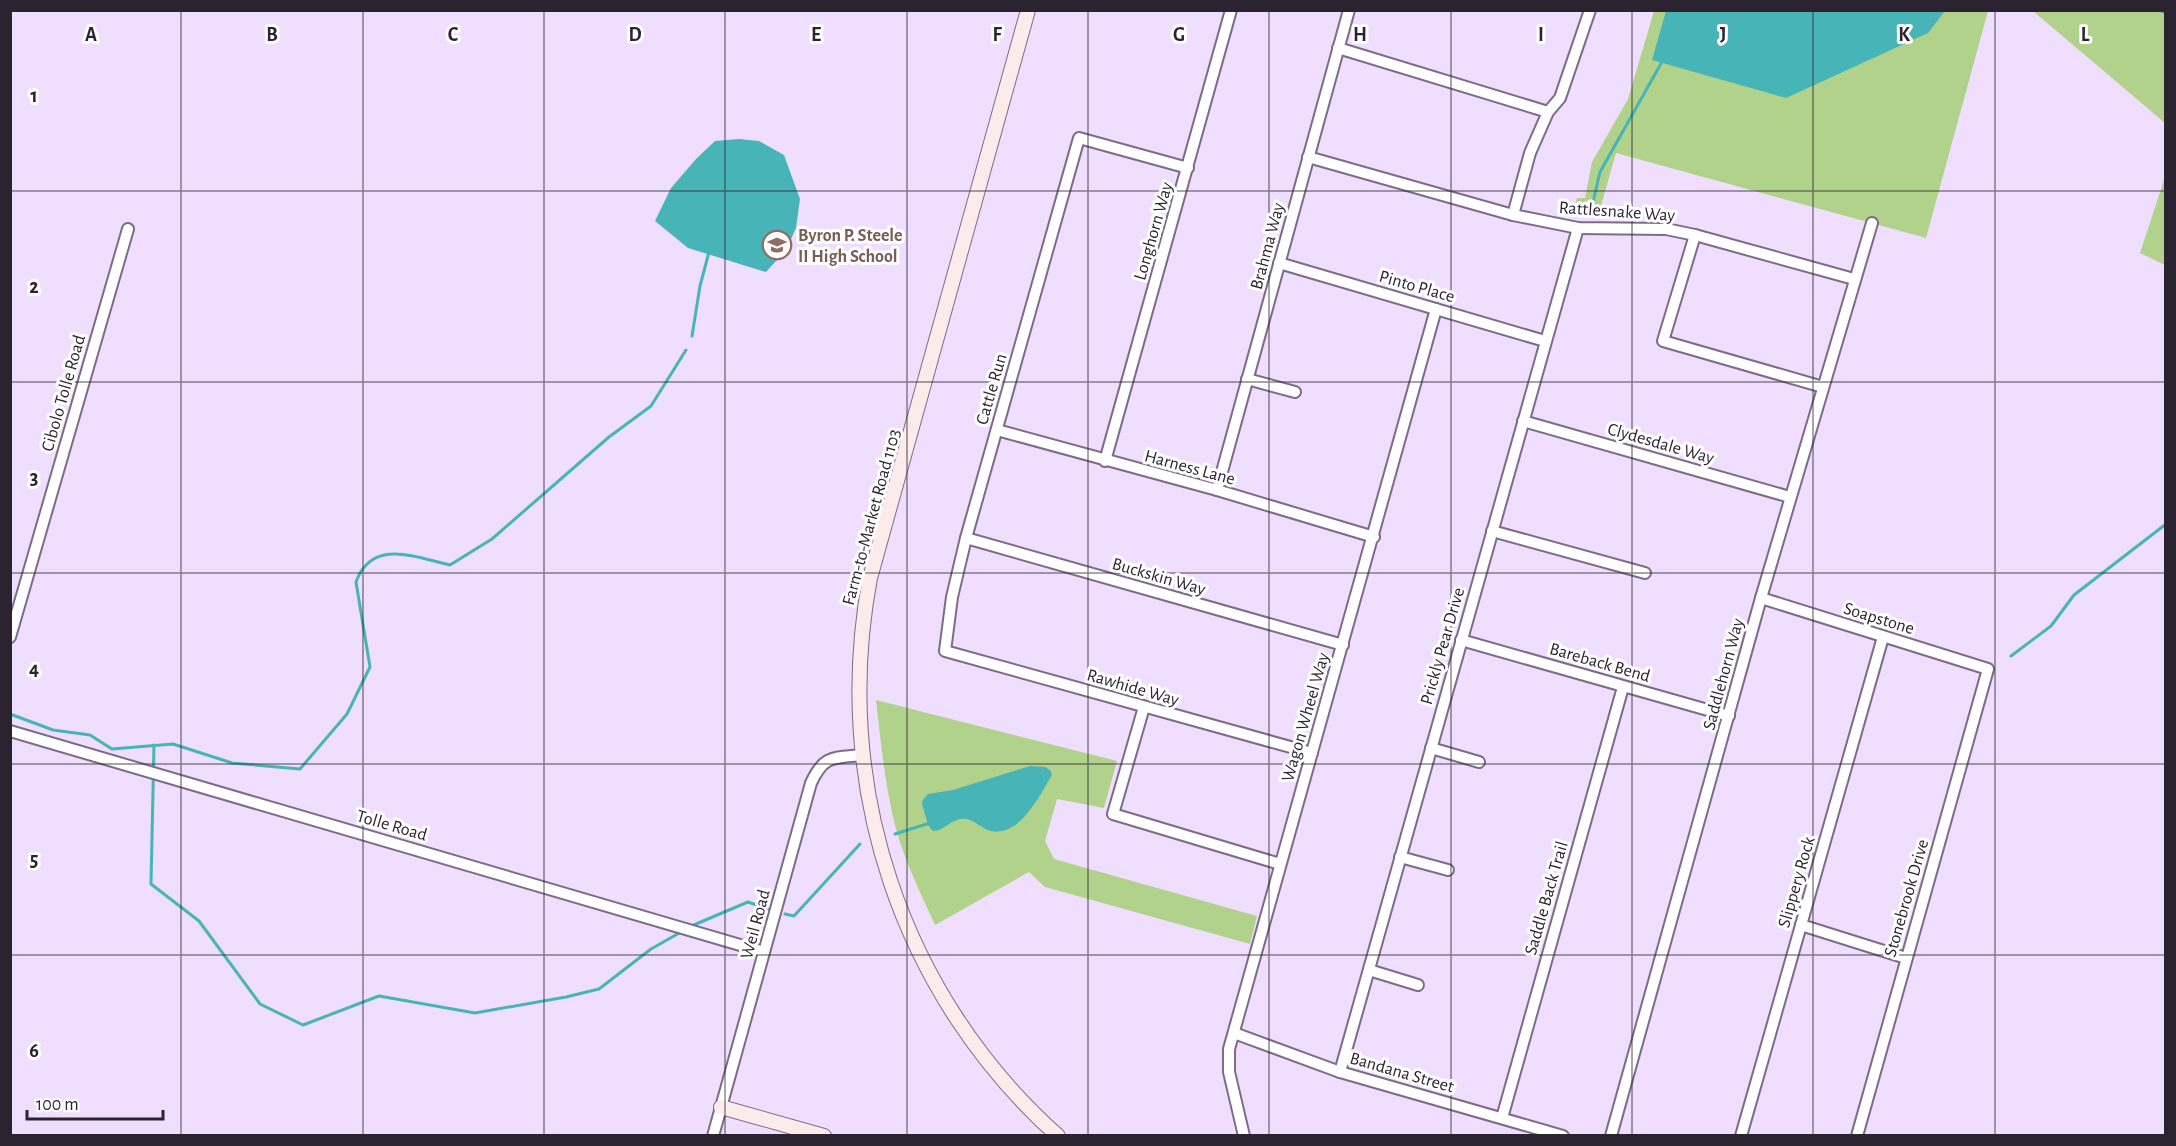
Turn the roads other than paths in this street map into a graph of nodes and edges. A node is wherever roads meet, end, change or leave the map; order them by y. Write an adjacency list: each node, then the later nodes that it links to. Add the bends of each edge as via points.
1 (1028, 10): 43 (main road, Farm-to-Market Road 1103, via 870,578 861,644)
2 (1231, 10): 8 (street, Longhorn Way)
3 (1348, 10): 5 (street, Brahma Way)
4 (1590, 10): 6 (street, via 1560,98)
5 (1338, 48): 6 (street); 7 (street, Brahma Way)
6 (1548, 112): 9 (street, via 1530,153)
7 (1308, 157): 9 (street, Rattlesnake Way); 14 (street, Brahma Way)
8 (1188, 168): 22 (street, Cattle Run, via 1079,138); 23 (street, Longhorn Way)
9 (1513, 215): 11 (street, Rattlesnake Way)
10 (1872, 222): 15 (street, Saddlehorn Way)
11 (1578, 228): 13 (street, Rattlesnake Way, via 1666,229); 17 (street, Prickly Pear Drive)
12 (128, 229): 31 (street, Cibolo Tolle Road)
13 (1695, 235): 15 (street, Rattlesnake Way); 19 (street, via 1664,341)
14 (1279, 263): 16 (street, Pinto Place); 18 (street, Brahma Way)
15 (1854, 279): 19 (street, Saddlehorn Way)
16 (1436, 309): 17 (street, Pinto Place); 27 (street, Wagon Wheel Way)
17 (1545, 341): 21 (street, Prickly Pear Drive)
18 (1247, 379): 20 (street); 24 (street, Brahma Way)
19 (1823, 387): 25 (street, Saddlehorn Way)
20 (1295, 392)
21 (1523, 420): 25 (street, Clydesdale Way); 26 (street, Prickly Pear Drive)
22 (997, 430): 23 (street, Harness Lane); 28 (street, Cattle Run)
23 (1105, 461): 24 (street, Harness Lane)
24 (1217, 490): 27 (street, Harness Lane)
25 (1790, 497): 30 (street, Saddlehorn Way)
26 (1492, 531): 29 (street); 33 (street, Prickly Pear Drive)
27 (1374, 537): 34 (street, Wagon Wheel Way)
28 (966, 538): 34 (street, Buckskin Way); 35 (street, Cattle Run)
29 (1645, 573)
30 (1761, 598): 32 (street, Soapstone); 39 (street, Saddlehorn Way)
31 (10, 637)
32 (1883, 637): 36 (street, Soapstone); 48 (street, Slippery Rock)
33 (1461, 640): 37 (street, Bareback Bend); 41 (street, Prickly Pear Drive)
34 (1343, 645): 42 (street, Wagon Wheel Way)
35 (945, 651): 38 (street, Rawhide Way)
36 (1988, 669): 50 (street, Stonebrook Drive)
37 (1623, 687): 39 (street, Bareback Bend); 56 (street, Saddle Back Trail)
38 (1144, 707): 42 (street, Rawhide Way); 46 (street, via 1113,814)
39 (1729, 716): 62 (street, Saddlehorn Way)
40 (10, 731): 49 (street, Tolle Road)
41 (1431, 748): 44 (street); 45 (street, Prickly Pear Drive)
42 (1312, 753): 46 (street, Wagon Wheel Way)
43 (861, 754): 49 (street, Weil Road, via 826,761 817,770); 59 (main road, Farm-to-Market Road 1103, via 884,858 920,956 971,1039 1000,1076)
44 (1479, 762)
45 (1400, 857): 47 (street); 51 (street, Prickly Pear Drive)
46 (1280, 864): 53 (street, Wagon Wheel Way)
47 (1448, 870)
48 (1801, 926): 50 (street); 63 (street, Slippery Rock)
49 (764, 952): 55 (street, Weil Road)
50 (1906, 958): 64 (street, Stonebrook Drive)
51 (1369, 970): 52 (street); 54 (street, Prickly Pear Drive)
52 (1418, 985)
53 (1234, 1033): 54 (street, Bandana Street); 60 (street, Wagon Wheel Way, via 1229,1072)
54 (1340, 1072): 56 (street, Bandana Street)
55 (721, 1107): 57 (street, Weil Road); 58 (main road)
56 (1502, 1118): 61 (street, Bandana Street)
57 (713, 1136)
58 (824, 1136)
59 (1058, 1136)
60 (1244, 1136)
61 (1563, 1136)
62 (1611, 1136)
63 (1741, 1136)
64 (1857, 1136)

